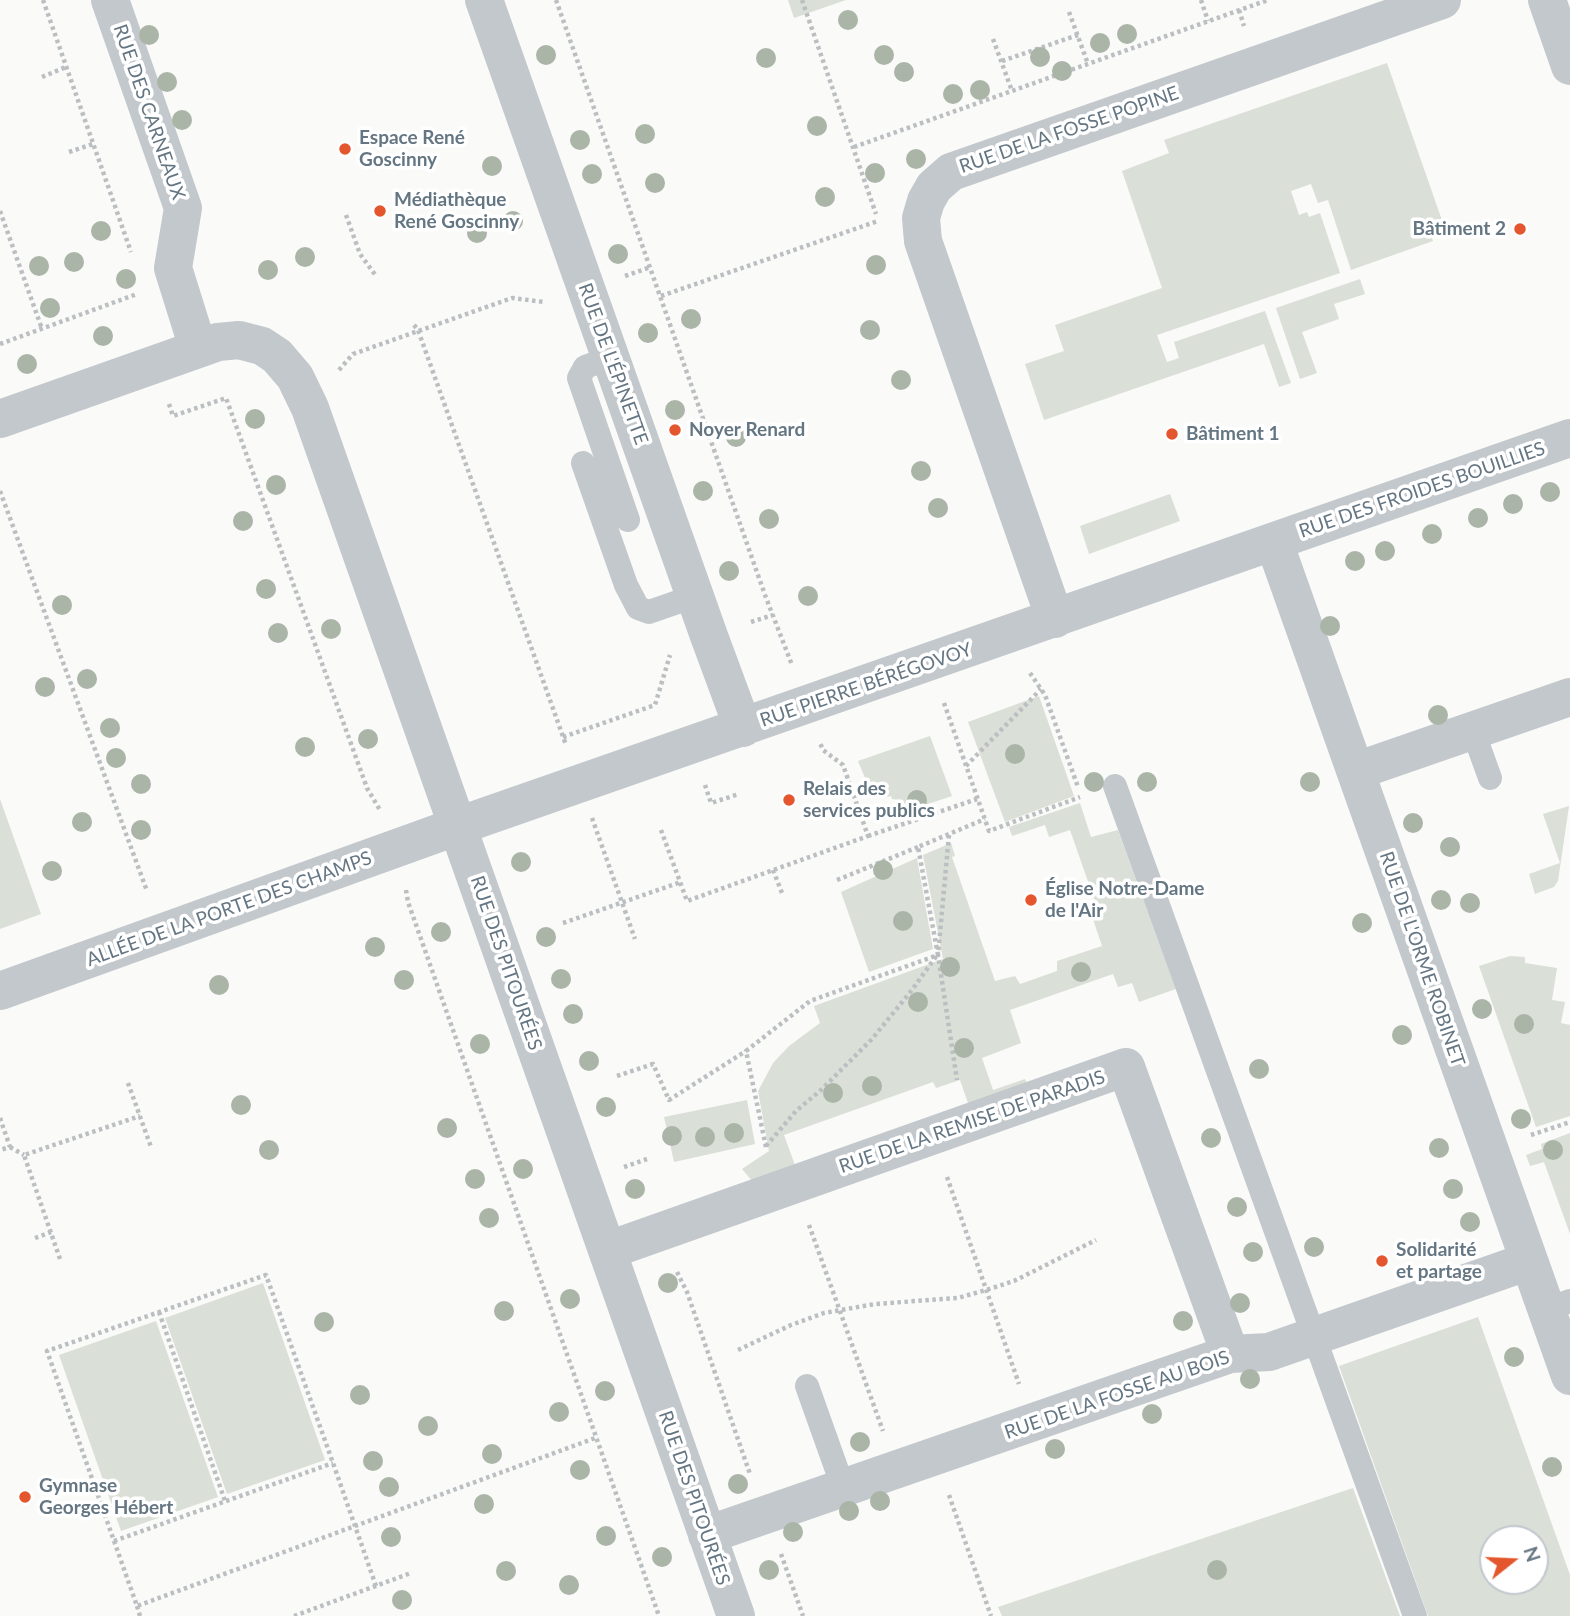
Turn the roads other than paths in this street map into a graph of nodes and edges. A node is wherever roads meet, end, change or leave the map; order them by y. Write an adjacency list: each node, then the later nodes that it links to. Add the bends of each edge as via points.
1 (110, 0): 6 (street, RUE DES CARNEAUX, via 183,208 173,268)
2 (484, 0): 7 (street, RUE DE L'ÉPINETTE)
3 (1442, 0): 14 (street, RUE DE LA FOSSE POPINE, via 951,172 934,187 921,219 923,241)
4 (1547, 0): 5 (street)
5 (1570, 66)
6 (198, 348): 8 (street); 21 (street, RUE DES PITOURÉES, via 239,340 262,346 295,377 310,408)
7 (610, 358): 11 (lane, via 585,367 579,377); 13 (street, RUE DE L'ÉPINETTE)
8 (0, 419)
9 (1570, 438): 12 (street, RUE DES FROIDES BOUILLIES)
10 (583, 463): 13 (lane, via 638,608 649,612)
11 (628, 520)
12 (1274, 542): 14 (street, RUE PIERRE BÉRÉGOVOY); 18 (street, RUE DE L'ORME ROBINET)
13 (695, 596): 16 (street, RUE DE L'ÉPINETTE)
14 (1055, 619): 16 (street, RUE PIERRE BÉRÉGOVOY)
15 (1570, 697): 17 (street)
16 (743, 728): 21 (street, RUE PIERRE BÉRÉGOVOY)
17 (1474, 731): 18 (street); 19 (lane)
18 (1356, 771): 24 (street, RUE DE L'ORME ROBINET)
19 (1490, 778)
20 (1115, 786): 26 (lane)
21 (458, 826): 22 (street, ALLÉE DE LA PORTE DES CHAMPS); 23 (street, RUE DES PITOURÉES)
22 (0, 991)
23 (608, 1250): 27 (street, RUE DE LA REMISE DE PARADIS, via 1126,1067); 31 (street, RUE DES PITOURÉES)
24 (1529, 1261): 25 (street, RUE DE L'ORME ROBINET); 26 (street, RUE DE LA FOSSE AU BOIS)
25 (1558, 1305): 28 (street, RUE DE L'ORME ROBINET)
26 (1314, 1336): 27 (street, RUE DE LA FOSSE AU BOIS, via 1269,1352); 33 (lane)
27 (1230, 1354): 30 (street, RUE DE LA FOSSE AU BOIS)
28 (1570, 1376)
29 (807, 1386): 30 (lane)
30 (843, 1487): 31 (street, RUE DE LA FOSSE AU BOIS)
31 (707, 1535): 32 (street, RUE DES PITOURÉES)
32 (736, 1616)
33 (1415, 1616)

